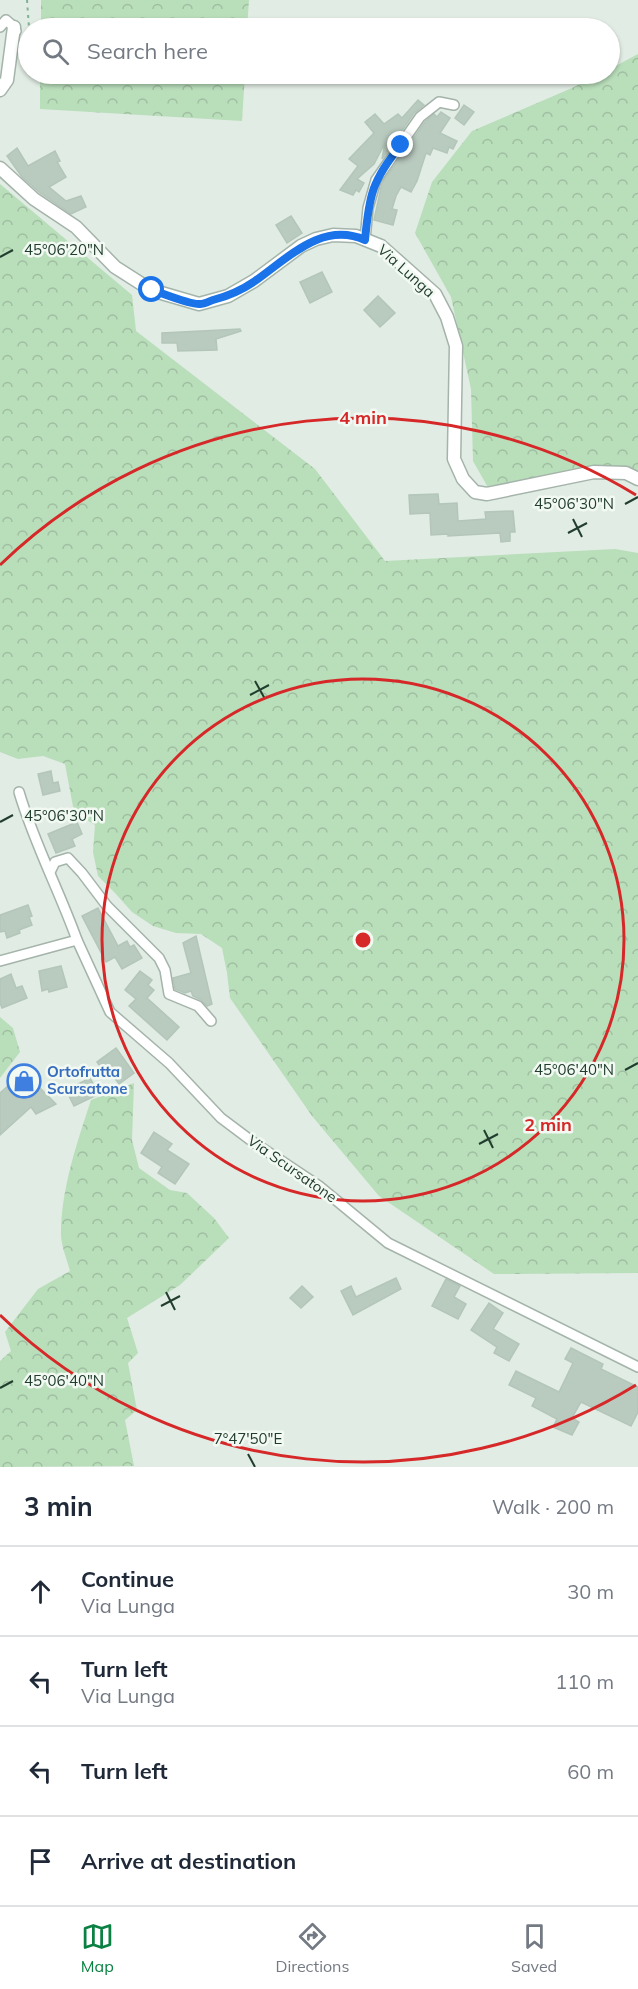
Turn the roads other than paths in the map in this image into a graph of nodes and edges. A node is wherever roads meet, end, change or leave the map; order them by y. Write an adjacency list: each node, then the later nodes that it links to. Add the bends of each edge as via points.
1 (0, 27): 2 (street, via 6,20)
2 (16, 30): 3 (street, via 7,80)
3 (0, 90)
4 (454, 105): 6 (street, via 439,102 420,117 386,163 368,208)
5 (0, 168): 6 (street, Via Lunga, via 34,199 76,227 115,267 152,290 200,304 228,296 316,239 333,235)
6 (365, 240): 7 (street, Via Lunga, via 381,246 435,294 447,317 456,346 454,459 463,479 475,492 487,494 594,472 626,473)
7 (638, 479)
8 (19, 792): 9 (street, Via Scursatone)
9 (50, 872): 10 (street, Via Scursatone); 12 (street, via 55,862 68,858 107,906 159,958 169,994 198,1006)
10 (77, 940): 11 (street); 13 (street, Via Scursatone, via 110,1012 169,1063 221,1118 253,1143 319,1186 388,1243)
11 (0, 961)
12 (211, 1021)
13 (638, 1367)

